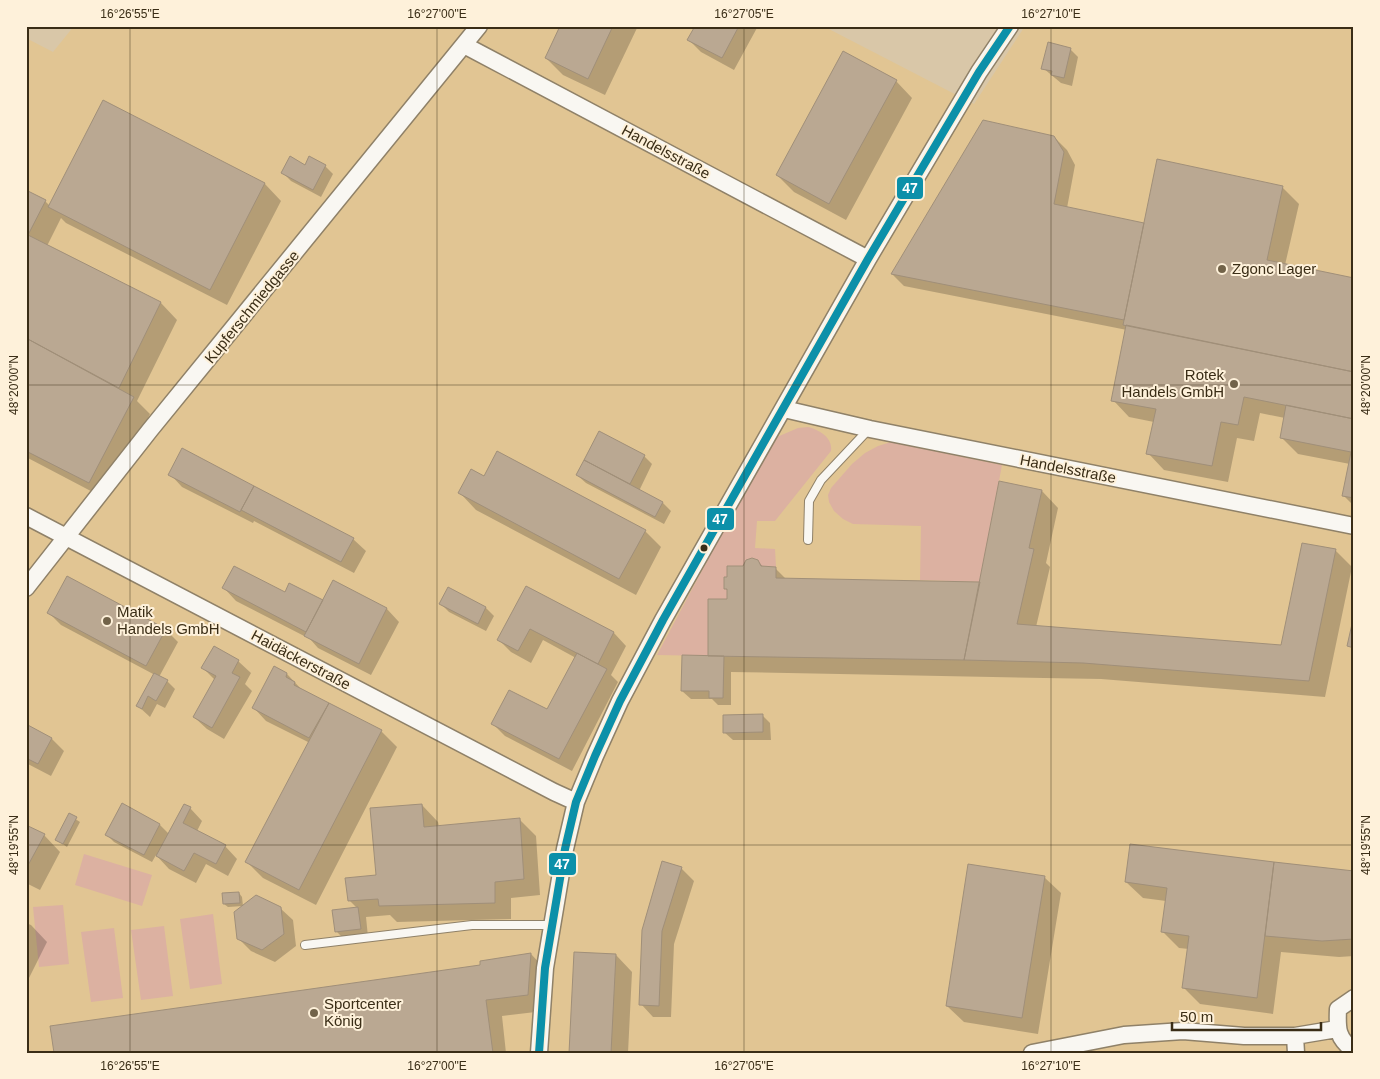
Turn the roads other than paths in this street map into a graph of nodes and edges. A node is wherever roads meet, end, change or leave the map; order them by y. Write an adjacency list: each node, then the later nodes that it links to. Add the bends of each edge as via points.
1 (478, 26): 3 (street, Kupferschmiedgasse)
2 (1010, 26): 4 (street)
3 (464, 45): 4 (street, Handelsstraße); 9 (street, Kupferschmiedgasse, via 150,430)
4 (868, 259): 5 (street)
5 (784, 409): 6 (street, Handelsstraße); 12 (street, via 620,701)
6 (870, 429): 8 (street, Handelsstraße); 10 (lane, via 821,480 809,501)
7 (26, 516): 9 (street, Haidäckerstraße)
8 (1354, 526)
9 (67, 538): 11 (street, Kupferschmiedgasse); 12 (street, Haidäckerstraße)
10 (808, 540)
11 (26, 588)
12 (576, 802): 13 (street)
13 (552, 925): 14 (lane, via 472,925); 19 (street, via 545,968)
14 (305, 945)
15 (1354, 998): 16 (street, via 1338,1009)
16 (1337, 1029): 17 (street); 18 (street, via 1345,1044)
17 (1295, 1036): 20 (street, via 1183,1031 1124,1035); 21 (street)
18 (1354, 1051)
19 (539, 1053)
20 (1032, 1053)
21 (1296, 1053)

